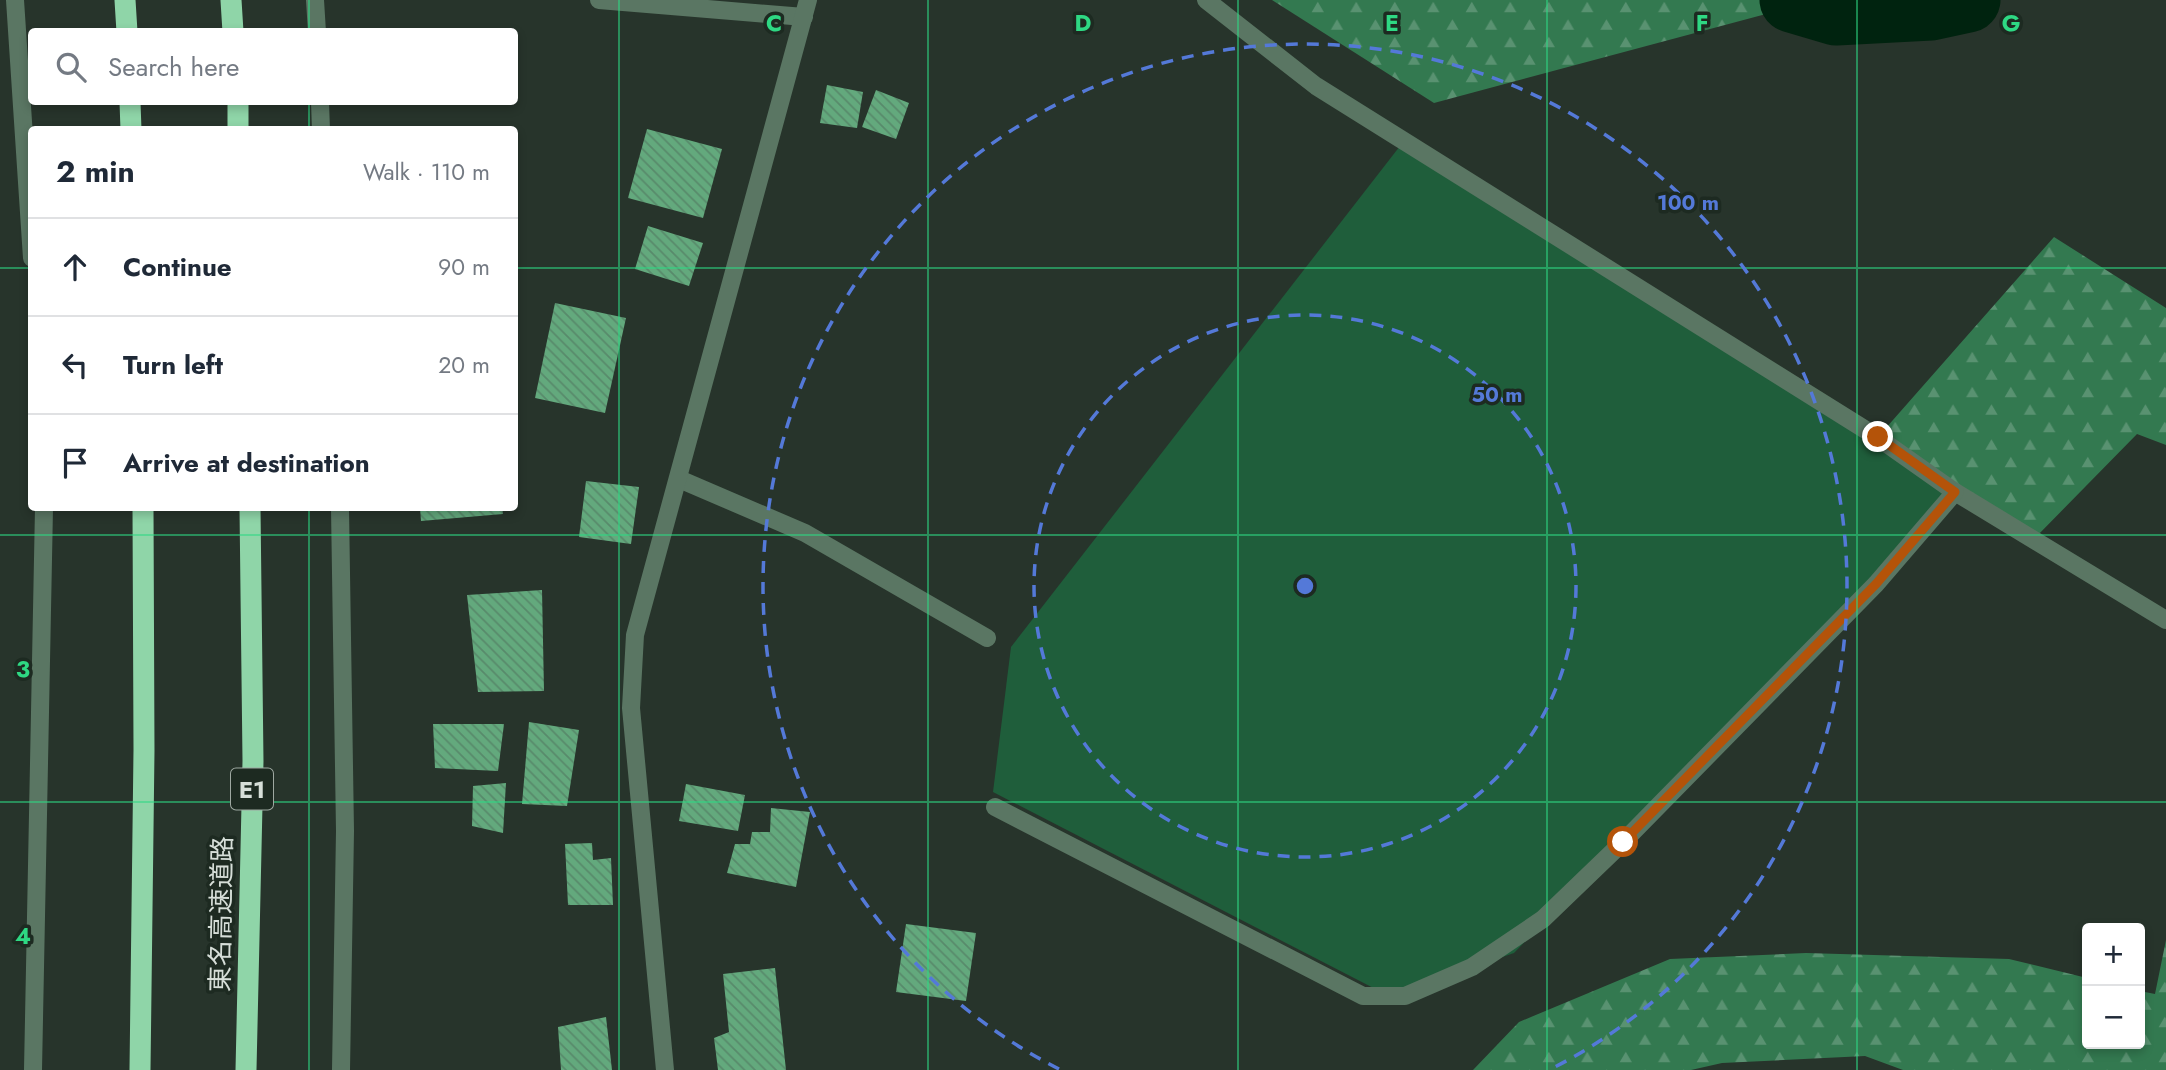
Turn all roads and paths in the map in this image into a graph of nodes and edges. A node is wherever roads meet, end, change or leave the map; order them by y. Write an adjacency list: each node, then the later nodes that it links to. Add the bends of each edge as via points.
1 (15, 0): 17 (street)
2 (125, 0): 8 (highway)
3 (231, 0): 9 (highway)
4 (315, 0): 10 (street)
5 (599, 0): 7 (street)
6 (1206, 0): 19 (street, via 1316,86 1878,437)
7 (806, 9): 18 (street)
8 (127, 28)
9 (233, 28)
10 (317, 28)
11 (130, 105): 14 (highway)
12 (237, 105): 15 (highway)
13 (320, 105): 16 (street)
14 (131, 126)
15 (239, 126)
16 (321, 126)
17 (28, 197)
18 (679, 479): 25 (street, via 805,533); 31 (street, via 635,635 631,708)
19 (1955, 492): 24 (street); 26 (street, via 1876,584 1543,919 1472,967 1405,996 1363,996)
20 (44, 511): 27 (street)
21 (143, 511): 28 (highway)
22 (250, 511): 29 (highway, 東名高速道路 / E1, via 253,761)
23 (340, 511): 30 (street, via 345,831)
24 (2166, 620)
25 (987, 638)
26 (995, 807)
27 (33, 1070)
28 (140, 1070)
29 (246, 1070)
30 (341, 1070)
31 (665, 1070)

